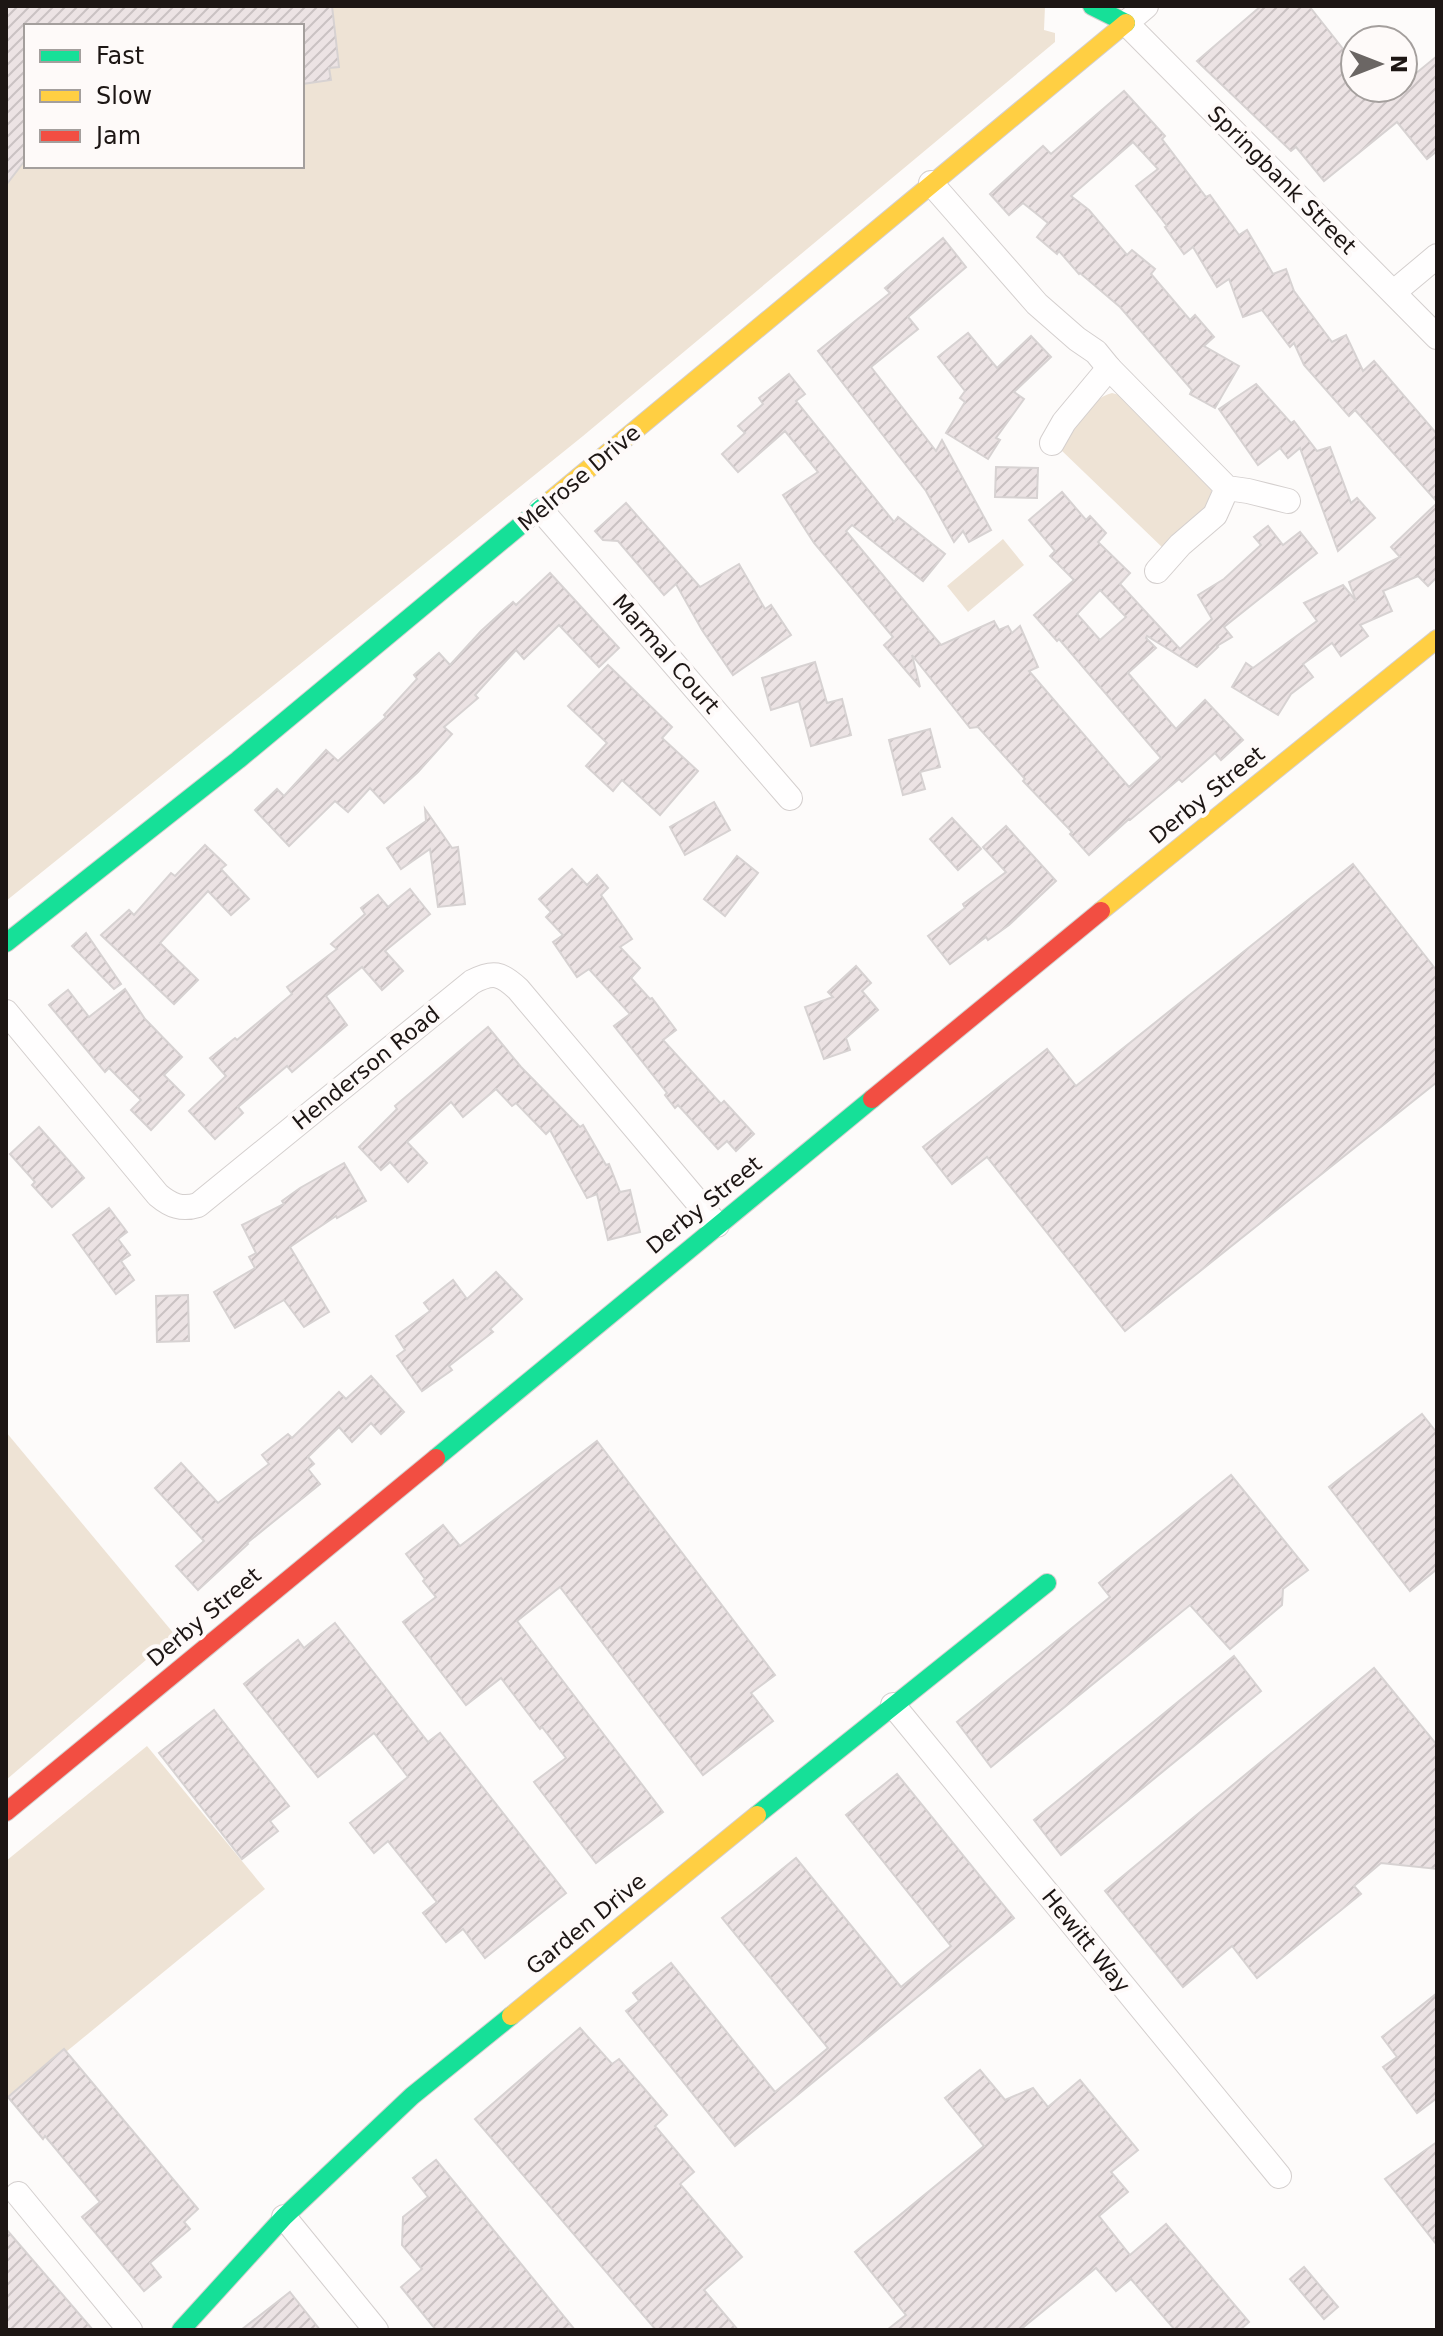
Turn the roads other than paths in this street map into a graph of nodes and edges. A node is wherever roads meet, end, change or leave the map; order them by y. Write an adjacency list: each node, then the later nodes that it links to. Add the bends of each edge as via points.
1 (1092, 6): 3 (street)
2 (1146, 6): 3 (street, Melrose Drive)
3 (1122, 15): 4 (street, Melrose Drive); 6 (street, Springbank Street)
4 (931, 183): 8 (street, via 1037,304); 12 (street, Melrose Drive)
5 (1437, 256): 6 (street)
6 (1394, 292): 7 (street, Springbank Street)
7 (1437, 337)
8 (1109, 368): 9 (street); 10 (street)
9 (1052, 443)
10 (1227, 488): 11 (street); 13 (street, via 1215,515)
11 (1288, 501)
12 (541, 510): 15 (street, Marmal Court); 16 (street, Melrose Drive)
13 (1157, 571)
14 (1437, 639): 18 (street, Derby Street)
15 (790, 798)
16 (6, 943)
17 (6, 1012): 18 (street, Henderson Road, via 158,1195 190,1208 472,982 496,974 518,989)
18 (717, 1225): 21 (street, Derby Street)
19 (1047, 1583): 20 (street, Garden Drive)
20 (893, 1705): 22 (street, Hewitt Way); 24 (street, Garden Drive, via 412,2096)
21 (6, 1812)
22 (1279, 2176)
23 (18, 2194): 25 (street)
24 (284, 2217): 26 (street, Garden Drive); 27 (street)
25 (130, 2330)
26 (181, 2330)
27 (376, 2330)

